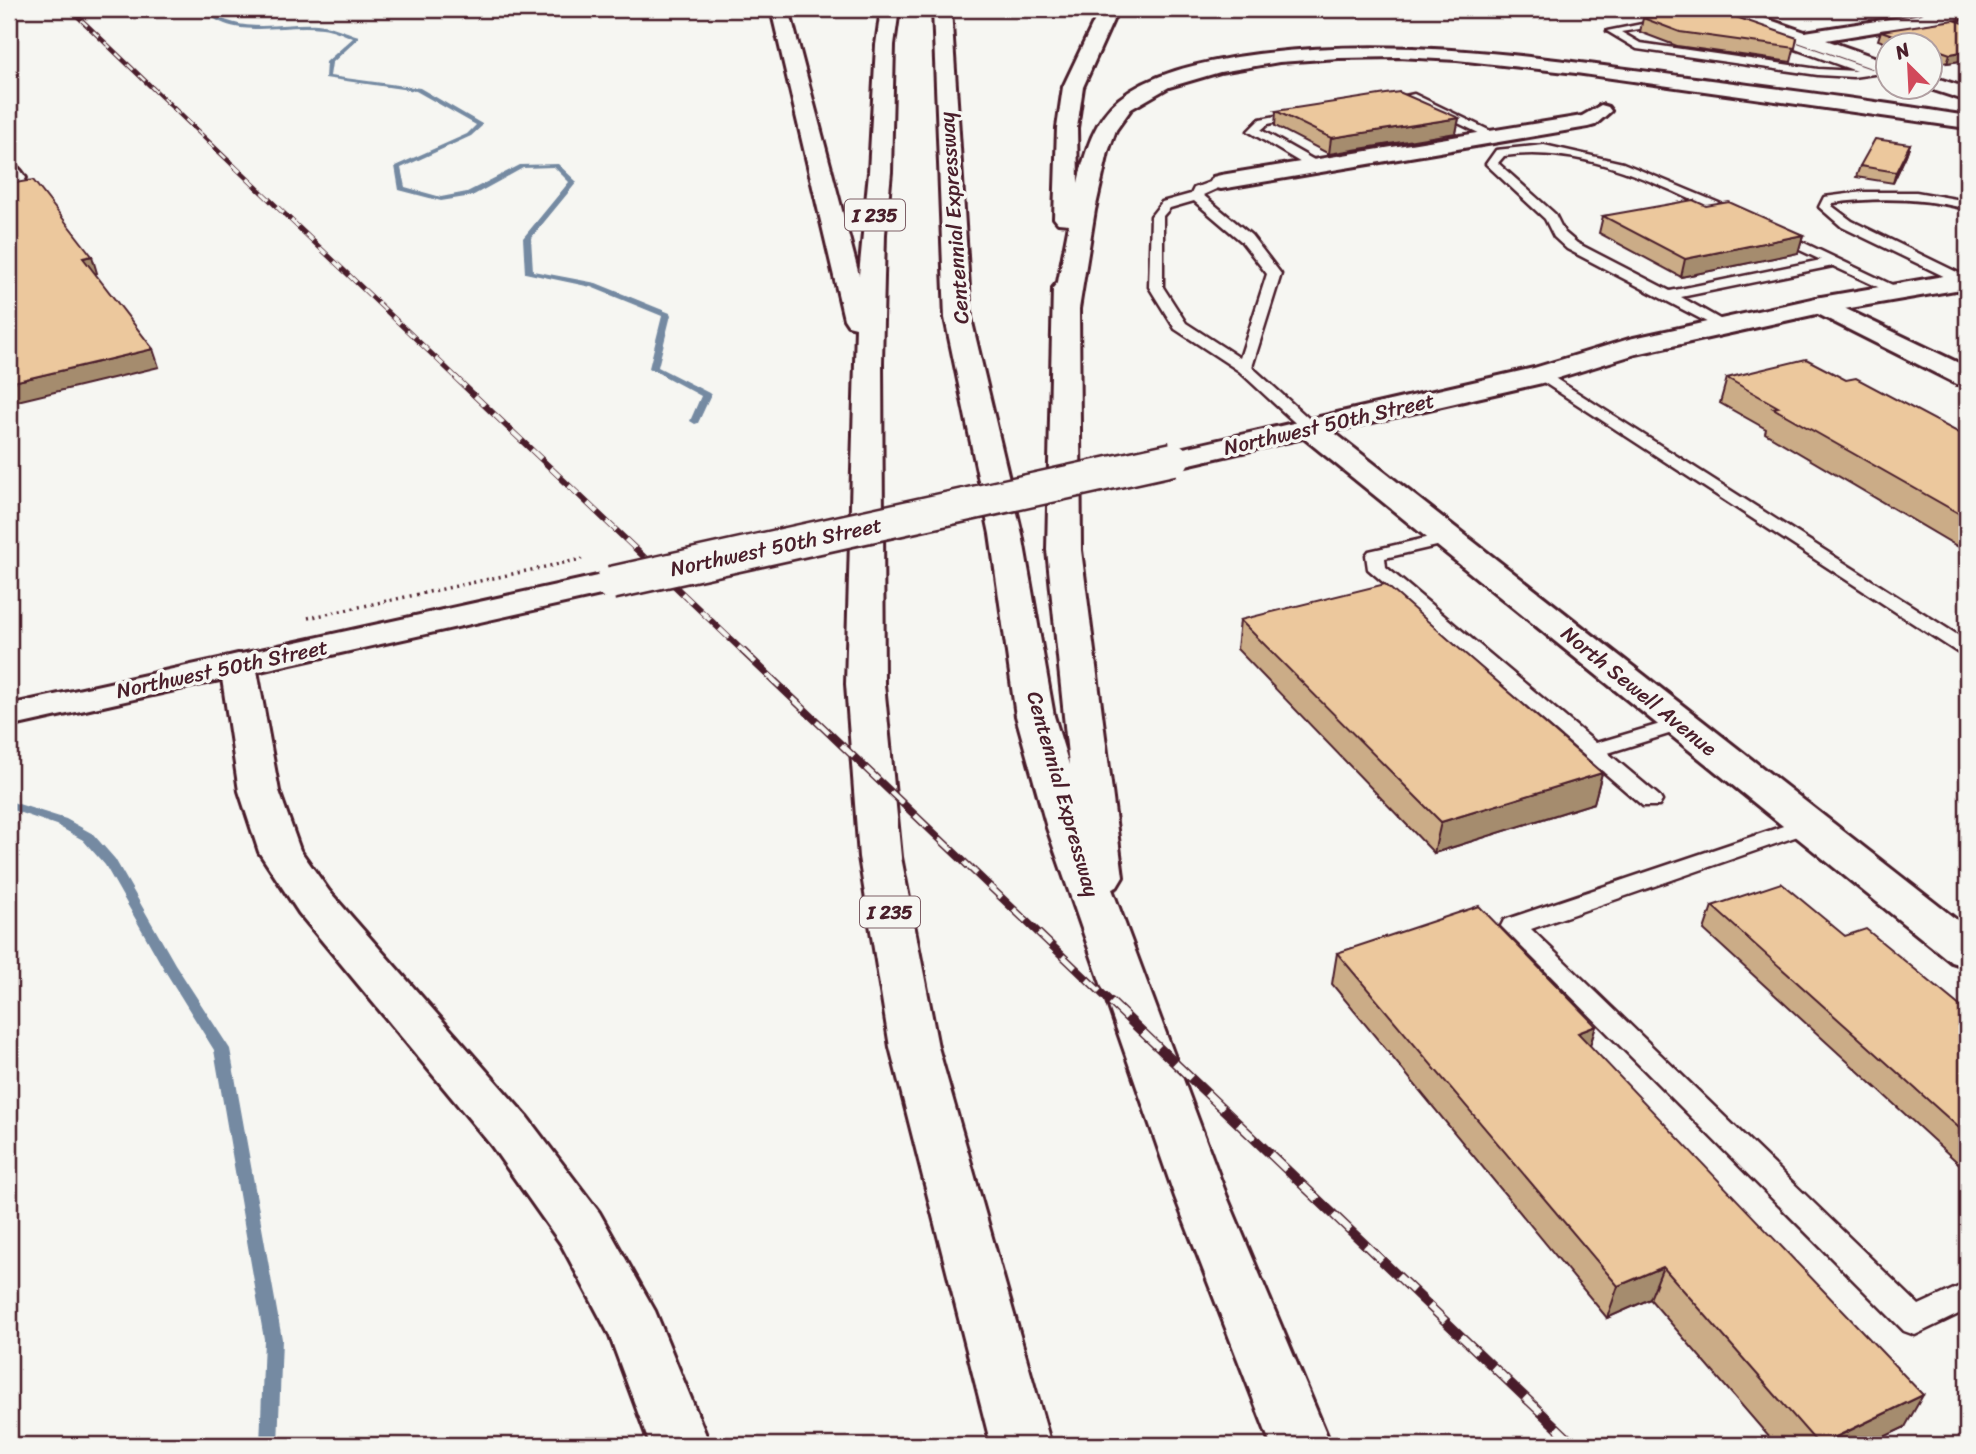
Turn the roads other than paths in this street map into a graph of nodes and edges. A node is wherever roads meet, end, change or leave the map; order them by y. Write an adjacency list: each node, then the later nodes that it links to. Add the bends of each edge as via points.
1 (780, 9): 35 (main road)
2 (877, 9): 12 (main road)
3 (890, 9): 12 (main road)
4 (1110, 9): 32 (main road, via 1073,88 1069,115)
5 (1916, 9): 9 (lane)
6 (1967, 12): 9 (main road)
7 (946, 15): 49 (main road, Centennial Expressway, via 958,318 1006,534 1035,716 1068,828)
8 (1718, 15): 11 (main road, via 1742,16); 15 (lane)
9 (1940, 17): 11 (main road)
10 (1673, 21): 15 (lane, via 1612,31 1637,46 1818,72)
11 (1803, 37): 13 (main road)
12 (885, 45): 35 (main road, I 235)
13 (1874, 63)
14 (1874, 71): 15 (lane)
15 (1870, 72)
16 (1944, 87): 17 (main road)
17 (1967, 95)
18 (1372, 103): 22 (lane, via 1414,97)
19 (1601, 111): 22 (main road, via 1588,121)
20 (1317, 112): 23 (lane, via 1264,121 1254,131)
21 (1967, 122): 32 (main road, via 1447,53 1327,52 1213,67 1149,89 1110,120 1098,146)
22 (1497, 138): 23 (main road)
23 (1317, 167): 24 (main road)
24 (1221, 182): 25 (lane)
25 (1196, 196): 36 (lane, via 1247,238 1274,274); 36 (lane, via 1166,205 1157,216 1156,287 1181,326)
26 (1967, 205): 28 (lane, via 1907,195 1863,194 1828,200 1825,207 1847,224)
27 (1836, 261): 29 (lane); 30 (lane); 30 (lane, via 1679,189 1592,158 1542,149 1500,153 1492,164 1550,217 1572,246)
28 (1966, 288): 29 (main road, Northwest 50th Street); 33 (main road, Northwest 50th Street)
29 (1898, 291): 31 (main road, Northwest 50th Street)
30 (1668, 296): 34 (lane)
31 (1821, 305): 33 (main road); 34 (main road, Northwest 50th Street)
32 (1065, 314): 49 (main road, via 1064,550)
33 (1855, 322): 37 (main road, Northwest 50th Street, via 1655,362); 38 (main road)
34 (1726, 326): 37 (main road, Northwest 50th Street, via 1629,347)
35 (868, 363): 52 (main road, I 235, via 864,684 880,857 914,1047)
36 (1244, 368): 39 (lane)
37 (1542, 375): 39 (main road, Northwest 50th Street); 41 (lane)
38 (1967, 378)
39 (1311, 429): 40 (main road, North Sewell Avenue); 42 (main road, Northwest 50th Street, bridge)
40 (1448, 538): 44 (main road, North Sewell Avenue); 45 (lane, via 1376,555 1377,569)
41 (1967, 650)
42 (238, 665): 43 (main road, Northwest 50th Street); 51 (main road, via 259,791 280,852 314,902 509,1130 580,1228 635,1328)
43 (9, 716)
44 (1681, 724): 45 (lane); 47 (main road, North Sewell Avenue)
45 (1592, 751): 46 (lane)
46 (1651, 801)
47 (1807, 825): 48 (main road, North Sewell Avenue); 50 (lane, via 1513,926 1915,1322)
48 (1965, 947)
49 (1111, 948): 53 (main road, Centennial Expressway, via 1201,1197)
50 (1967, 1296)
51 (680, 1445)
52 (1021, 1445)
53 (1301, 1445)

